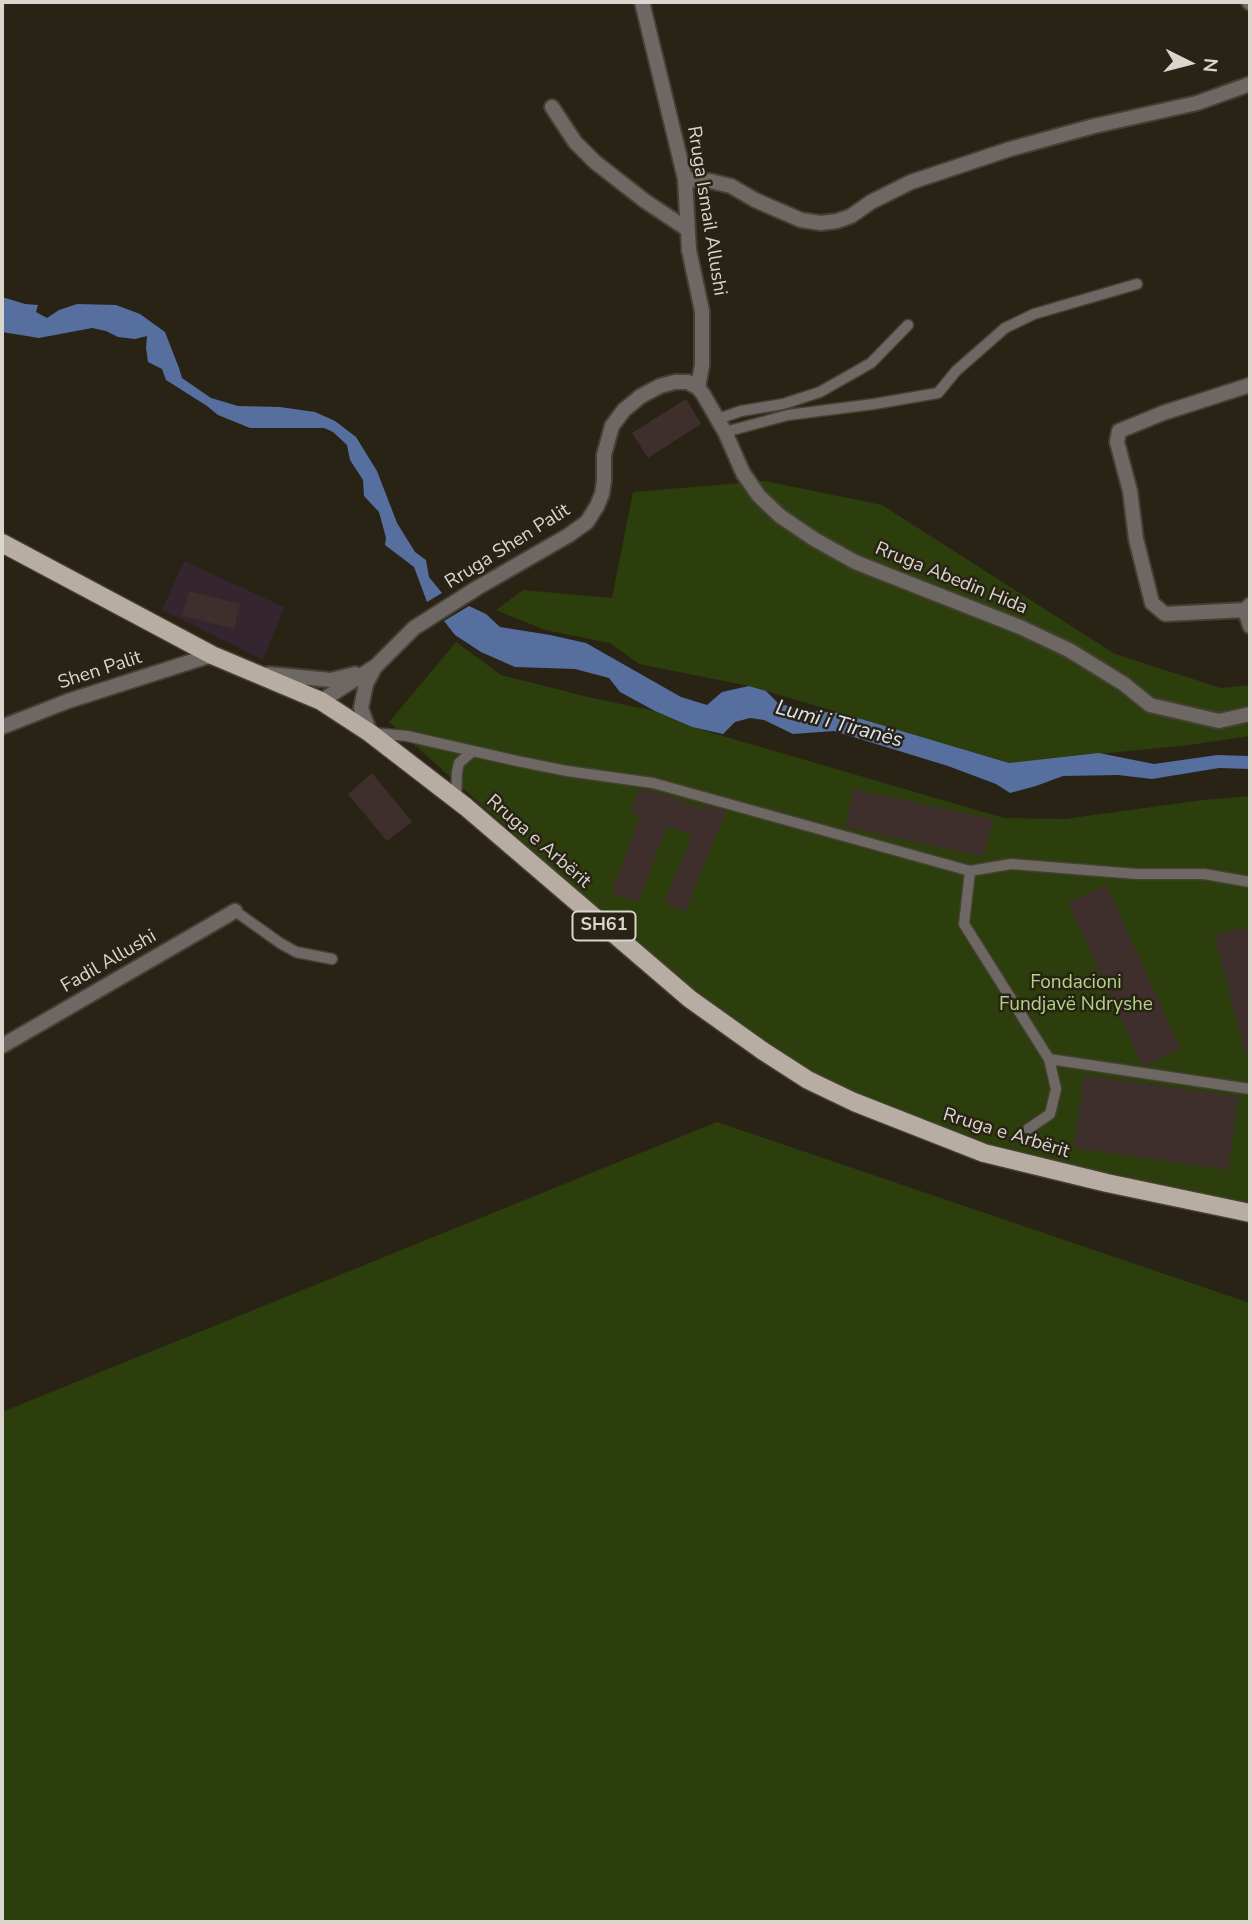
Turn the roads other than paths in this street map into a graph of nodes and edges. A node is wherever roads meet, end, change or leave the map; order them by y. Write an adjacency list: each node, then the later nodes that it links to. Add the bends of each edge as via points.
1 (642, 2): 4 (street, Rruga Ismail Allushi)
2 (1250, 84): 4 (street, via 1197,103 1010,149 911,182 837,221 801,220 731,186)
3 (552, 107): 5 (street, via 595,162)
4 (685, 178): 5 (street, Rruga Ismail Allushi)
5 (687, 229): 9 (street, Rruga Ismail Allushi, via 702,311)
6 (1137, 284): 10 (lane, via 1034,314 1005,328 938,393)
7 (908, 326): 10 (lane, via 871,363 820,392 741,411)
8 (1250, 385): 12 (street, via 1119,431 1118,442 1152,603 1165,614)
9 (698, 388): 10 (street, Rruga Abedin Hida); 15 (street, Rruga Shen Palit, via 688,382 660,386 624,410 612,426 602,494 587,522 414,628)
10 (721, 425): 18 (street, Rruga Abedin Hida, via 759,496 780,516 855,562 1069,650 1150,705 1219,721)
11 (2, 543): 14 (main road, Rruga e Arbërit / SH61)
12 (1248, 607): 13 (street)
13 (1250, 626)
14 (212, 655): 16 (main road, Rruga e Arbërit / SH61); 19 (street, Shen Palit)
15 (376, 666): 16 (street, via 331,680); 17 (street, Rruga Shen Palit); 20 (street, via 366,684 362,708)
16 (254, 673): 17 (main road, Rruga e Arbërit / SH61)
17 (321, 701): 20 (main road, Rruga e Arbërit / SH61)
18 (1250, 714)
19 (2, 727)
20 (370, 733): 21 (lane); 22 (main road, Rruga e Arbërit / SH61)
21 (472, 751): 22 (lane, via 459,763); 23 (lane, via 653,783)
22 (456, 800): 31 (main road, Rruga e Arbërit / SH61, via 690,999 808,1080 984,1153)
23 (970, 872): 24 (lane, via 1011,864 1204,874); 28 (lane, via 964,924)
24 (1250, 882)
25 (235, 911): 26 (lane, via 296,952); 27 (street, Fadil Allushi)
26 (332, 959)
27 (2, 1046)
28 (1049, 1059): 29 (lane); 30 (lane, via 1056,1089 1050,1114)
29 (1250, 1089)
30 (1028, 1129)
31 (1250, 1213)

